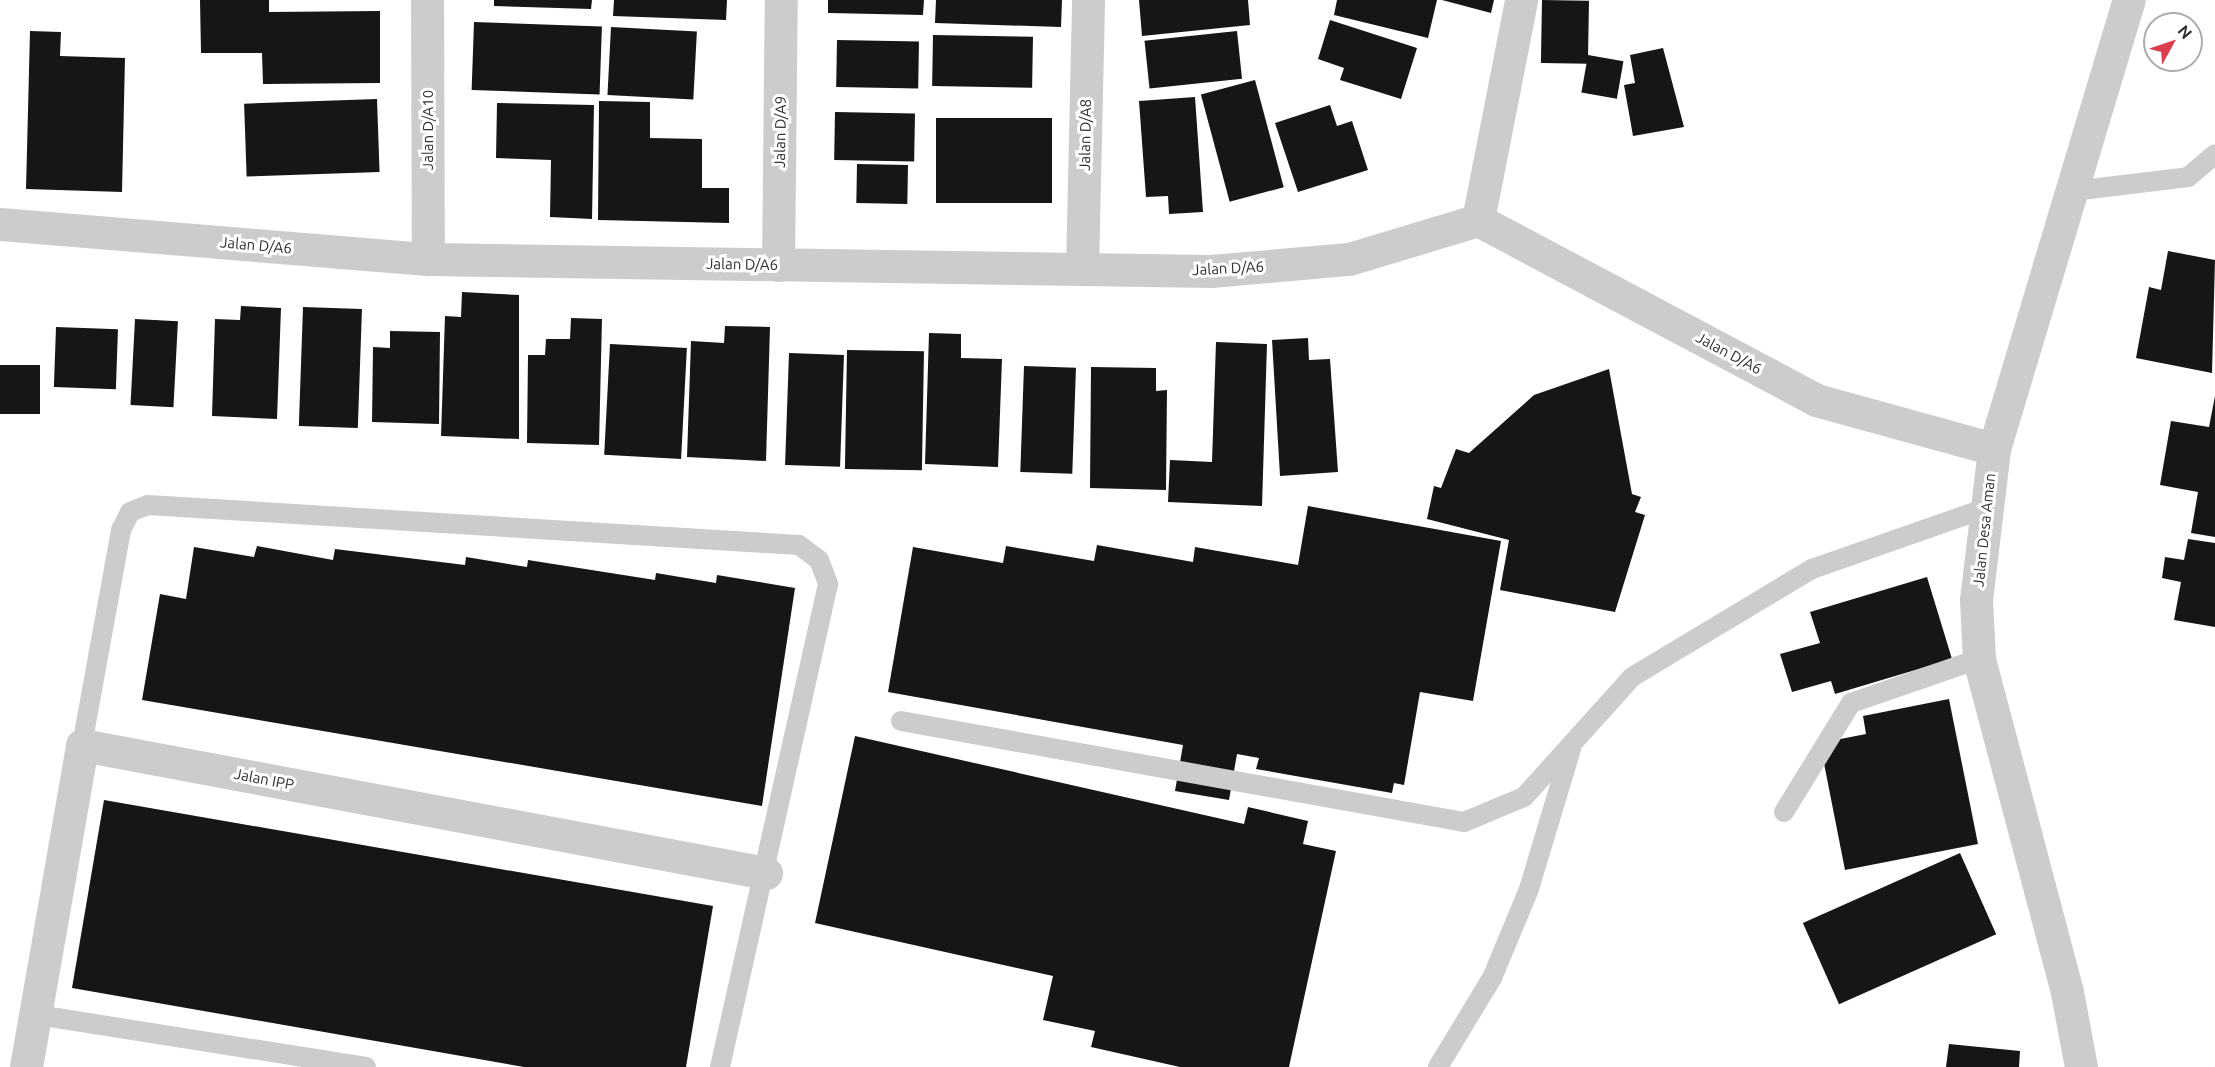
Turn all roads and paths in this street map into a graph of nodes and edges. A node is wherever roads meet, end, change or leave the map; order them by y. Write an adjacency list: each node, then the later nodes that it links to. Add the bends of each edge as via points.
1 (427, 0): 10 (street, Jalan D/A10)
2 (781, 0): 11 (street, Jalan D/A9)
3 (1088, 0): 12 (street, Jalan D/A8)
4 (1521, 0): 8 (street)
5 (2129, 0): 7 (street, Jalan Desa Aman)
6 (2215, 154): 7 (lane, via 2188,177)
7 (2073, 191): 13 (street, Jalan Desa Aman)
8 (1478, 220): 12 (street, Jalan D/A6, via 1349,259 1211,271); 13 (street, Jalan D/A6, via 1816,400)
9 (0, 224): 10 (street, Jalan D/A6)
10 (428, 259): 11 (street, Jalan D/A6)
11 (778, 265): 12 (street, Jalan D/A6)
12 (1082, 269)
13 (1994, 449): 14 (street, Jalan Desa Aman)
14 (1983, 509): 15 (street, Jalan Desa Aman, via 1976,600); 18 (lane, via 1812,569 1632,677)
15 (1979, 659): 19 (lane, via 1851,703); 26 (street, Jalan Desa Aman, via 2067,992)
16 (901, 721): 18 (lane, via 1464,822 1524,797)
17 (82, 745): 20 (street, Jalan IPP); 20 (lane, via 121,530 130,512 148,505 799,545 819,560 828,584); 21 (street)
18 (1572, 747): 25 (lane, via 1530,889 1492,978)
19 (1784, 812)
20 (766, 873): 24 (lane)
21 (38, 1015): 22 (street); 23 (lane)
22 (26, 1067)
23 (366, 1067)
24 (720, 1067)
25 (1438, 1067)
26 (2081, 1067)

